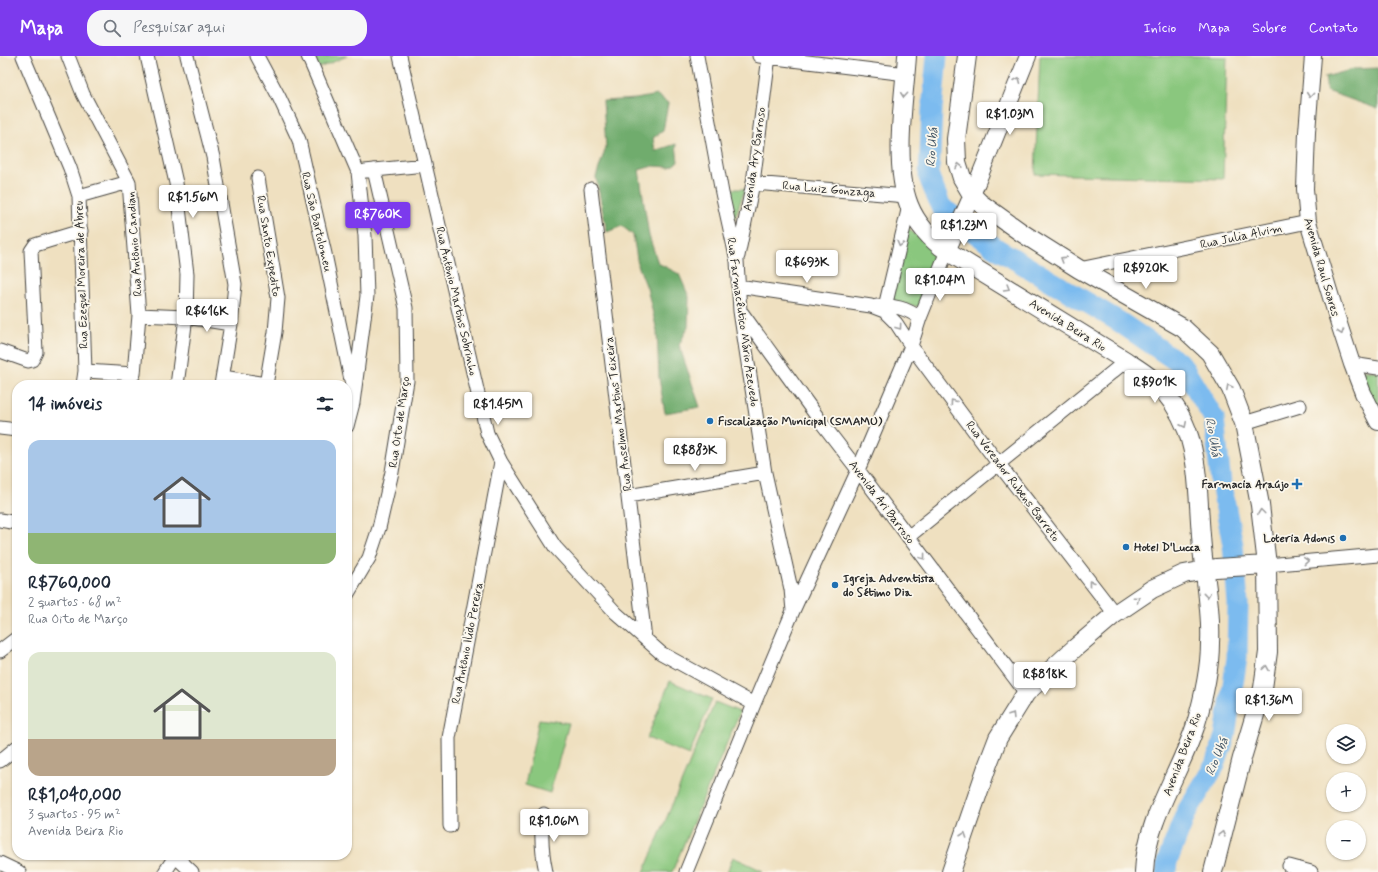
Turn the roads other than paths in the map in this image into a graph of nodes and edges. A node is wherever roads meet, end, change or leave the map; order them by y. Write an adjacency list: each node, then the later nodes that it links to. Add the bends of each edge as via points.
1 (23, 56): 22 (street, Rua Ezequel Moreira de Abreu, via 70,168)
2 (68, 56): 19 (street, Rua Antônio Candian, via 83,94)
3 (147, 56): 34 (street, via 176,183 186,274)
4 (187, 56): 36 (street, via 213,157 235,284)
5 (257, 56): 48 (street, Rua São Bartolomeu, via 280,97 299,140)
6 (308, 56): 17 (street)
7 (400, 56): 15 (street, Rua Antônio Martins Sobrinho)
8 (697, 56): 28 (street, Rua Farmacêutico Mário Azevedo)
9 (765, 56): 14 (street); 20 (street, Avenida Ary Barroso)
10 (907, 56): 14 (main road, Avenida Beira Rio)
11 (967, 56): 24 (main road, one-way to 11, via 957,162 956,139)
12 (1028, 56): 24 (street, one-way to 12)
13 (1313, 56): 25 (street, Avenida Raul Soares, one-way to 25, via 1305,189)
14 (906, 74): 23 (main road, Avenida Beira Rio, one-way to 23, via 901,125 901,164)
15 (425, 165): 16 (street); 57 (street, Rua Antônio Martins Sobrinho, via 487,433)
16 (374, 170): 17 (street); 68 (street, Rua Oito de Março, via 406,308 407,380 392,472 379,528 369,558)
17 (358, 172): 50 (street, via 365,236 367,296)
18 (258, 178): 47 (street, Rua Santo Expedito, via 278,298)
19 (129, 182): 22 (street); 33 (street, Rua Antônio Candian)
20 (753, 183): 23 (street, Rua Luiz Gonzaga); 28 (street, Avenida Ary Barroso)
21 (591, 189): 61 (street, Rua Anselmo Martins Teixeira)
22 (79, 196): 26 (street, Rua Ezequel Moreira de Abreu)
23 (908, 201): 27 (main road, Avenida Beira Rio, via 932,239); 31 (street, one-way to 31)
24 (969, 201): 27 (street); 29 (main road, one-way to 24, via 980,203)
25 (1308, 222): 29 (street, Rua Julia Alvim); 40 (street, Avenida Raul Soares, one-way to 40)
26 (81, 231): 38 (street, via 35,245 31,252 36,352 32,360 28,361); 42 (street, Rua Ezequel Moreira de Abreu)
27 (947, 251): 35 (street); 39 (main road, Avenida Beira Rio, one-way to 39)
28 (737, 262): 30 (street, Rua Farmacêutico Mário Azevedo)
29 (1080, 269): 54 (main road, one-way to 29, via 1231,389 1210,353 1183,328)
30 (738, 286): 31 (street); 32 (street, Rua Farmacêutico Mário Azevedo)
31 (880, 308): 35 (street, via 904,308); 37 (street, Rua Vereador Rubens Barreto, one-way to 37, via 896,324)
32 (740, 311): 59 (street, Avenida Ari Barroso); 60 (street, Rua Farmacêutico Mário Azevedo)
33 (139, 315): 34 (street); 43 (street, Rua Antônio Candian)
34 (186, 317): 36 (street); 45 (street)
35 (920, 318): 37 (street)
36 (231, 324): 46 (street)
37 (911, 346): 58 (street, Rua Vereador Rubens Barreto, one-way to 37); 59 (street)
38 (0, 350)
39 (1126, 361): 58 (street); 67 (main road, Avenida Beira Rio, one-way to 67, via 1153,380 1172,401 1187,430 1195,462)
40 (1352, 364): 41 (street); 53 (street, Avenida Raul Soares)
41 (1378, 368)
42 (85, 371): 43 (street); 44 (street, Rua Ezequel Moreira de Abreu)
43 (133, 379)
44 (84, 380)
45 (178, 380)
46 (222, 380)
47 (267, 380)
48 (351, 380)
49 (352, 385): 50 (street, Rua São Bartolomeu)
50 (354, 395): 51 (street)
51 (352, 404)
52 (1300, 406): 54 (street)
53 (1378, 422)
54 (1244, 424): 66 (main road, one-way to 54, via 1260,504)
55 (0, 428): 56 (street)
56 (12, 429)
57 (501, 462): 71 (street, Rua Antônio Martins Sobrinho, via 555,547 616,613); 79 (street, Rua Antônio Ilido Pereira, via 449,738)
58 (998, 463): 64 (street); 70 (street, Rua Vereador Rubens Barreto, one-way to 58)
59 (858, 470): 64 (street, Avenida Ari Barroso); 69 (street)
60 (766, 473): 61 (street); 69 (street, Rua Farmacêutico Mário Azevedo, via 791,589)
61 (628, 496): 71 (street, Rua Anselmo Martins Teixeira)
62 (0, 520): 63 (street)
63 (12, 522)
64 (908, 537): 74 (street, Avenida Ari Barroso, one-way to 74)
65 (1378, 555): 66 (street, one-way to 65)
66 (1261, 565): 67 (main road); 91 (main road, one-way to 66, via 1263,688 1268,652)
67 (1211, 569): 70 (main road, one-way to 67, via 1152,589 1174,578); 90 (main road, Avenida Beira Rio, one-way to 90, via 1210,644 1206,685 1195,727 1152,828)
68 (352, 587)
69 (793, 612): 75 (street)
70 (1115, 614): 74 (main road)
71 (645, 639): 75 (street, Rua Antônio Martins Sobrinho, via 661,653)
72 (12, 642): 73 (street)
73 (0, 651)
74 (1026, 693): 89 (main road, one-way to 74, via 998,738)
75 (754, 704): 88 (street)
76 (12, 751): 77 (street)
77 (0, 761)
78 (544, 814): 87 (street, via 542,850)
79 (450, 826)
80 (173, 860): 85 (street)
81 (180, 860): 86 (street)
82 (0, 863): 84 (street)
83 (1289, 866): 92 (street)
84 (19, 872)
85 (165, 872)
86 (192, 872)
87 (546, 872)
88 (686, 872)
89 (951, 872)
90 (1144, 872)
91 (1213, 872)
92 (1311, 872)

